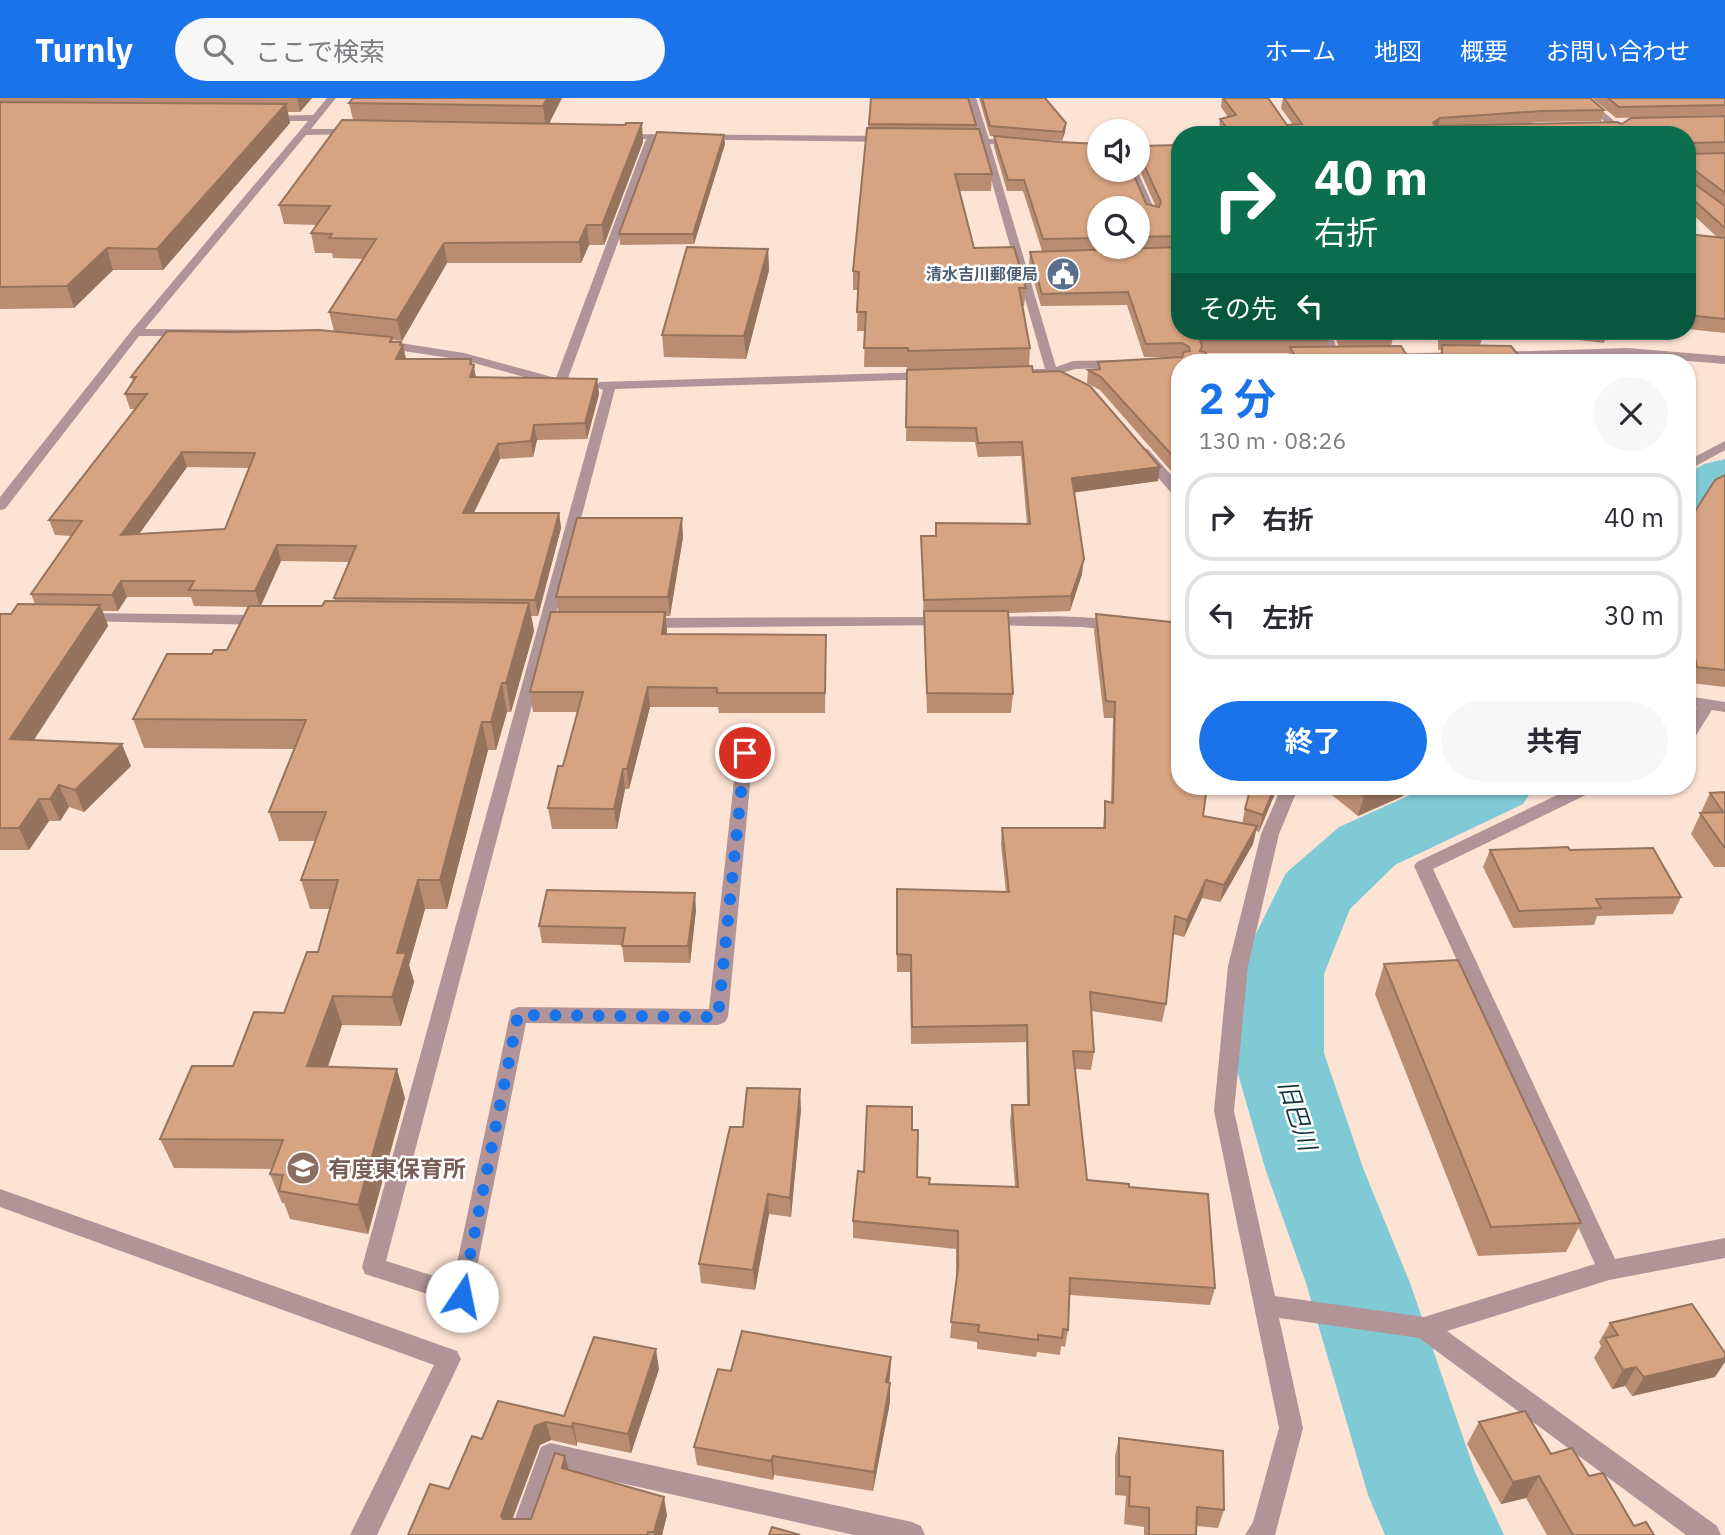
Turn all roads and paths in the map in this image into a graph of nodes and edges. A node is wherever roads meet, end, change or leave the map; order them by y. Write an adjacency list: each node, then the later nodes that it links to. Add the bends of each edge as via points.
1 (332, 98): 5 (street)
2 (972, 98): 13 (street)
3 (1583, 98): 6 (street)
4 (260, 118): 5 (street)
5 (315, 118): 7 (street)
6 (1615, 126)
7 (305, 132): 8 (street); 19 (street)
8 (361, 133)
9 (610, 136): 10 (street)
10 (652, 136): 11 (street); 30 (street)
11 (900, 139)
12 (955, 140): 13 (street)
13 (982, 140): 14 (street); 18 (street)
14 (1021, 143)
15 (1137, 182): 16 (street)
16 (1152, 215)
17 (1030, 256): 18 (street)
18 (1016, 257): 27 (street)
19 (136, 332): 20 (street); 37 (street)
20 (299, 335)
21 (363, 342): 30 (street, via 464,357)
22 (1558, 354): 23 (street)
23 (1652, 354)
24 (1696, 358): 25 (street)
25 (1725, 360)
26 (1140, 364): 27 (street, via 1073,365)
27 (1052, 373): 28 (street); 31 (street)
28 (1024, 374)
29 (942, 376): 32 (street)
30 (560, 383): 32 (street)
31 (1073, 384)
32 (610, 386): 45 (street, via 373,1267 462,1296 518,1015 718,1017)
33 (1137, 444): 36 (street)
34 (1725, 445): 35 (street)
35 (1696, 462)
36 (1171, 484)
37 (0, 506)
38 (70, 618): 39 (street)
39 (280, 621)
40 (629, 623): 41 (street, via 1083,622)
41 (1138, 628)
42 (1696, 703): 43 (street)
43 (1716, 706): 44 (street)
44 (1696, 727)
45 (745, 753)
46 (1286, 795): 51 (street, via 1270,834 1238,965 1224,1111)
47 (1571, 795): 50 (street, via 1423,866)
48 (0, 1198): 53 (street, via 449,1359)
49 (1725, 1248): 50 (street)
50 (1609, 1270): 52 (street)
51 (1265, 1305): 52 (street); 56 (street, via 1290,1428 1264,1530)
52 (1424, 1328): 57 (street)
53 (363, 1535)
54 (522, 1535): 55 (street, via 550,1455)
55 (912, 1535)
56 (1258, 1535)
57 (1708, 1535)

